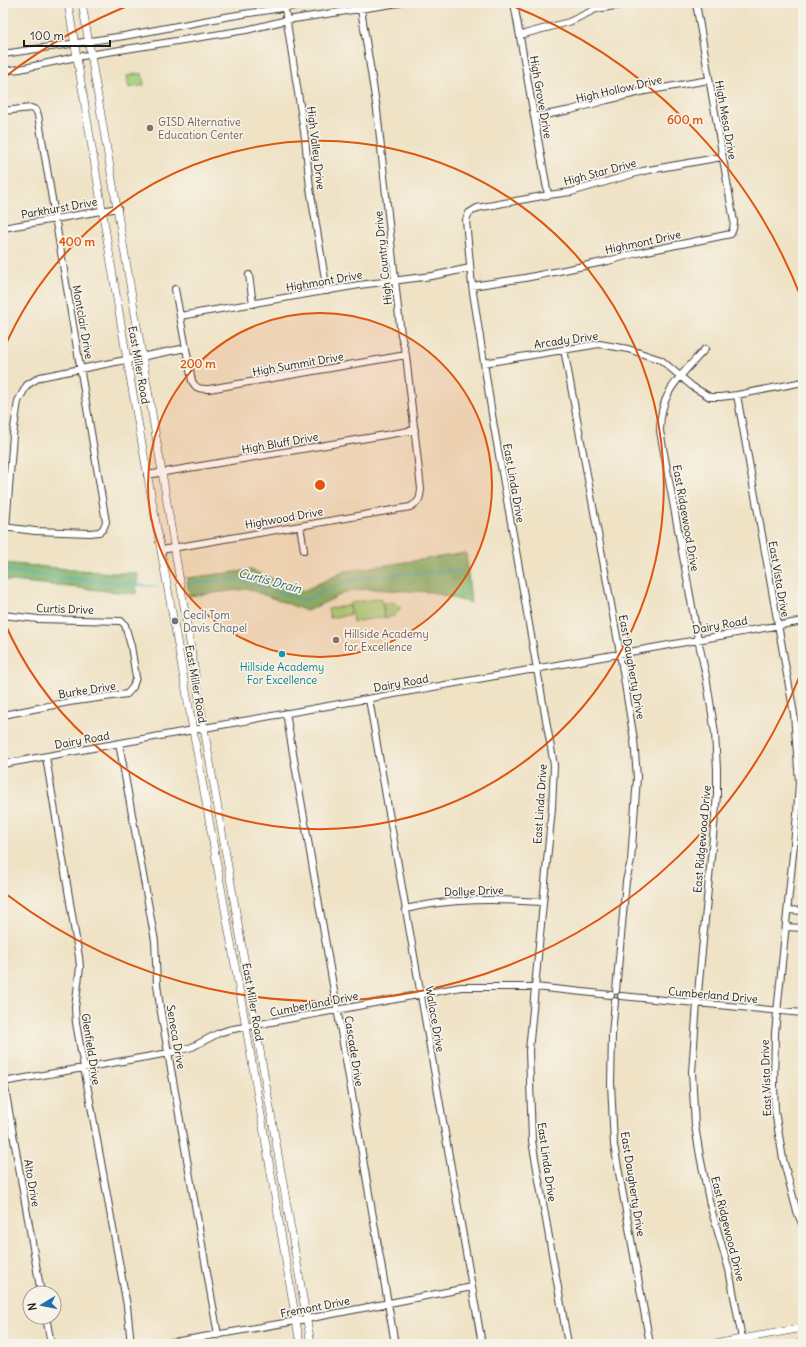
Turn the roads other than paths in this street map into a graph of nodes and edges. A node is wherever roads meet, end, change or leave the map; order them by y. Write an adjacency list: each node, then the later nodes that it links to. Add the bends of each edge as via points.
1 (68, 3): 13 (main road, East Miller Road)
2 (82, 3): 12 (main road, East Miller Road)
3 (314, 3): 8 (street)
4 (398, 3): 9 (street)
5 (514, 3): 11 (street, High Grove Drive)
6 (634, 3): 11 (street, via 596,9 569,22)
7 (696, 3): 18 (street, High Mesa Drive)
8 (284, 5): 10 (street, High Valley Drive); 12 (street)
9 (360, 6): 10 (street); 31 (street, High Country Drive, via 377,110)
10 (287, 20): 15 (street, via 246,30); 34 (street, High Valley Drive)
11 (520, 36): 20 (street, High Grove Drive)
12 (88, 41): 13 (street); 15 (main road, East Miller Road)
13 (74, 43): 14 (street); 16 (main road, East Miller Road)
14 (3, 54)
15 (91, 56): 16 (street); 23 (main road, East Miller Road)
16 (76, 57): 17 (street); 24 (main road, East Miller Road)
17 (3, 71)
18 (709, 80): 20 (street, High Hollow Drive, via 645,91); 21 (street, High Mesa Drive)
19 (3, 111): 25 (street, Montclair Drive, via 31,108 36,110)
20 (534, 117): 22 (street, High Grove Drive)
21 (722, 157): 22 (street, High Star Drive, via 643,171 571,192); 28 (street, High Mesa Drive, via 734,222 731,234)
22 (548, 195): 26 (street, High Star Drive, via 477,208 469,213)
23 (118, 208): 24 (street, Parkhurst Drive); 41 (main road, East Miller Road)
24 (102, 211): 25 (street, Parkhurst Drive); 42 (main road, East Miller Road)
25 (56, 219): 27 (street, Parkhurst Drive); 44 (street, Montclair Drive)
26 (466, 220): 29 (street, East Linda Drive)
27 (3, 228)
28 (724, 236): 32 (street, Highmont Drive, via 525,278)
29 (470, 268): 31 (street, Highmont Drive); 32 (street, East Linda Drive)
30 (249, 275): 35 (street)
31 (396, 281): 34 (street, Highmont Drive); 40 (street, High Country Drive, via 401,335)
32 (472, 286): 43 (street, East Linda Drive)
33 (176, 288): 36 (street)
34 (327, 291): 35 (street, Highmont Drive)
35 (253, 304): 36 (street, Highmont Drive)
36 (180, 316): 37 (street)
37 (186, 348): 40 (street, High Summit Drive, via 192,381 200,389); 41 (street)
38 (564, 349): 43 (street, Arcady Drive); 45 (street, Arcady Drive, via 599,344 628,349 660,360); 62 (street, East Daugherty Drive)
39 (705, 349): 45 (street, East Ridgewood Drive)
40 (406, 355): 48 (street, High Country Drive)
41 (143, 357): 42 (street); 49 (main road, East Miller Road)
42 (127, 360): 44 (street); 50 (main road, East Miller Road)
43 (484, 363): 63 (street, East Linda Drive)
44 (81, 368): 53 (street, via 40,377 28,385 18,401); 53 (street, Montclair Drive, via 106,522 103,529 90,533)
45 (680, 377): 47 (street, Arcady Drive, via 710,397); 61 (street, East Ridgewood Drive, via 663,402 660,431)
46 (803, 382): 47 (street, Arcady Drive)
47 (737, 395): 60 (street, East Vista Drive)
48 (415, 430): 49 (street, High Bluff Drive); 51 (street, High Country Drive, via 420,499)
49 (162, 472): 50 (street, High Bluff Drive); 54 (main road, East Miller Road)
50 (147, 474): 55 (main road, East Miller Road)
51 (410, 507): 52 (street, Highwood Drive)
52 (300, 526): 54 (street, Highwood Drive); 56 (street)
53 (4, 527)
54 (175, 547): 55 (street, Highwood Drive); 67 (main road, East Miller Road)
55 (161, 550): 68 (main road, East Miller Road)
56 (304, 550)
57 (3, 614): 59 (street, Curtis Drive, via 38,619 114,620)
58 (803, 620): 60 (street, Dairy Road)
59 (125, 625): 66 (street, Burke Drive, via 136,677 133,688 127,694)
60 (777, 625): 61 (street, Dairy Road); 76 (street, East Vista Drive, via 794,714 799,782)
61 (698, 639): 62 (street, Dairy Road); 87 (street, East Ridgewood Drive, via 715,733 717,795)
62 (620, 653): 63 (street, Dairy Road); 83 (street, East Daugherty Drive, via 634,740 637,777 631,861 626,881)
63 (538, 668): 64 (street, Dairy Road); 74 (street, East Linda Drive, via 554,765)
64 (369, 698): 65 (street, Dairy Road); 75 (street, Wallace Drive)
65 (286, 713): 67 (street, Dairy Road); 88 (street, Cascade Drive)
66 (3, 715)
67 (204, 728): 68 (street, Dairy Road); 72 (main road, East Miller Road)
68 (193, 730): 69 (street, Dairy Road); 73 (main road, East Miller Road)
69 (119, 743): 70 (street, Dairy Road); 93 (street, Seneca Drive, via 155,941 157,984)
70 (46, 757): 71 (street, Dairy Road); 94 (street, Glenfield Drive, via 79,957 75,1008)
71 (3, 764)
72 (229, 870): 73 (main road); 91 (main road, East Miller Road)
73 (218, 872): 92 (main road, East Miller Road)
74 (543, 902): 75 (street, Dollye Drive, via 508,899 460,900); 82 (street, East Linda Drive)
75 (406, 909): 84 (street, Wallace Drive)
76 (788, 910): 77 (street); 78 (street, East Vista Drive)
77 (803, 911)
78 (786, 927): 79 (street); 89 (street, East Vista Drive)
79 (803, 928)
80 (3, 969): 81 (street)
81 (3, 982)
82 (535, 987): 84 (street, Cumberland Drive, via 461,987); 86 (street, Cumberland Drive); 116 (street, East Linda Drive, via 529,1050 532,1141)
83 (616, 990): 85 (street); 86 (street, via 613,991)
84 (421, 994): 88 (street, Cumberland Drive); 100 (street, Wallace Drive)
85 (622, 996): 86 (street, via 620,1000); 87 (street, Cumberland Drive)
86 (613, 998): 117 (street, East Daugherty Drive, via 611,1083 614,1145)
87 (696, 1003): 89 (street, Cumberland Drive); 107 (street, East Ridgewood Drive, via 692,1072 695,1126 710,1206 730,1270)
88 (337, 1009): 91 (street, Cumberland Drive); 101 (street, Cascade Drive)
89 (778, 1011): 90 (street, Cumberland Drive); 98 (street, East Vista Drive, via 775,1033 775,1111 785,1166)
90 (803, 1013)
91 (256, 1025): 92 (street, Cumberland Drive); 96 (main road, East Miller Road)
92 (246, 1027): 93 (street, Cumberland Drive, via 219,1033 192,1047); 97 (main road, East Miller Road)
93 (169, 1053): 94 (street, Cumberland Drive); 106 (street, Seneca Drive)
94 (84, 1068): 95 (street, Cumberland Drive); 110 (street, Glenfield Drive, via 127,1306)
95 (3, 1081): 99 (street, Alto Drive)
96 (281, 1171): 97 (main road); 102 (main road, East Miller Road)
97 (272, 1173): 103 (main road, East Miller Road)
98 (803, 1226)
99 (40, 1285)
100 (472, 1287): 101 (street, Fremont Drive); 115 (street, Wallace Drive)
101 (388, 1303): 102 (street, Fremont Drive); 114 (street, Cascade Drive)
102 (307, 1319): 103 (street, Fremont Drive); 113 (main road, East Miller Road)
103 (296, 1321): 106 (street, Fremont Drive); 112 (main road, East Miller Road)
104 (47, 1325): 109 (street)
105 (803, 1328): 107 (main road)
106 (218, 1334): 111 (street, Fremont Drive)
107 (742, 1341): 118 (main road)
108 (803, 1343): 119 (main road)
109 (50, 1344)
110 (131, 1344)
111 (162, 1344)
112 (300, 1344)
113 (311, 1344)
114 (395, 1344)
115 (482, 1344)
116 (568, 1344)
117 (650, 1344)
118 (714, 1344)
119 (797, 1344)

